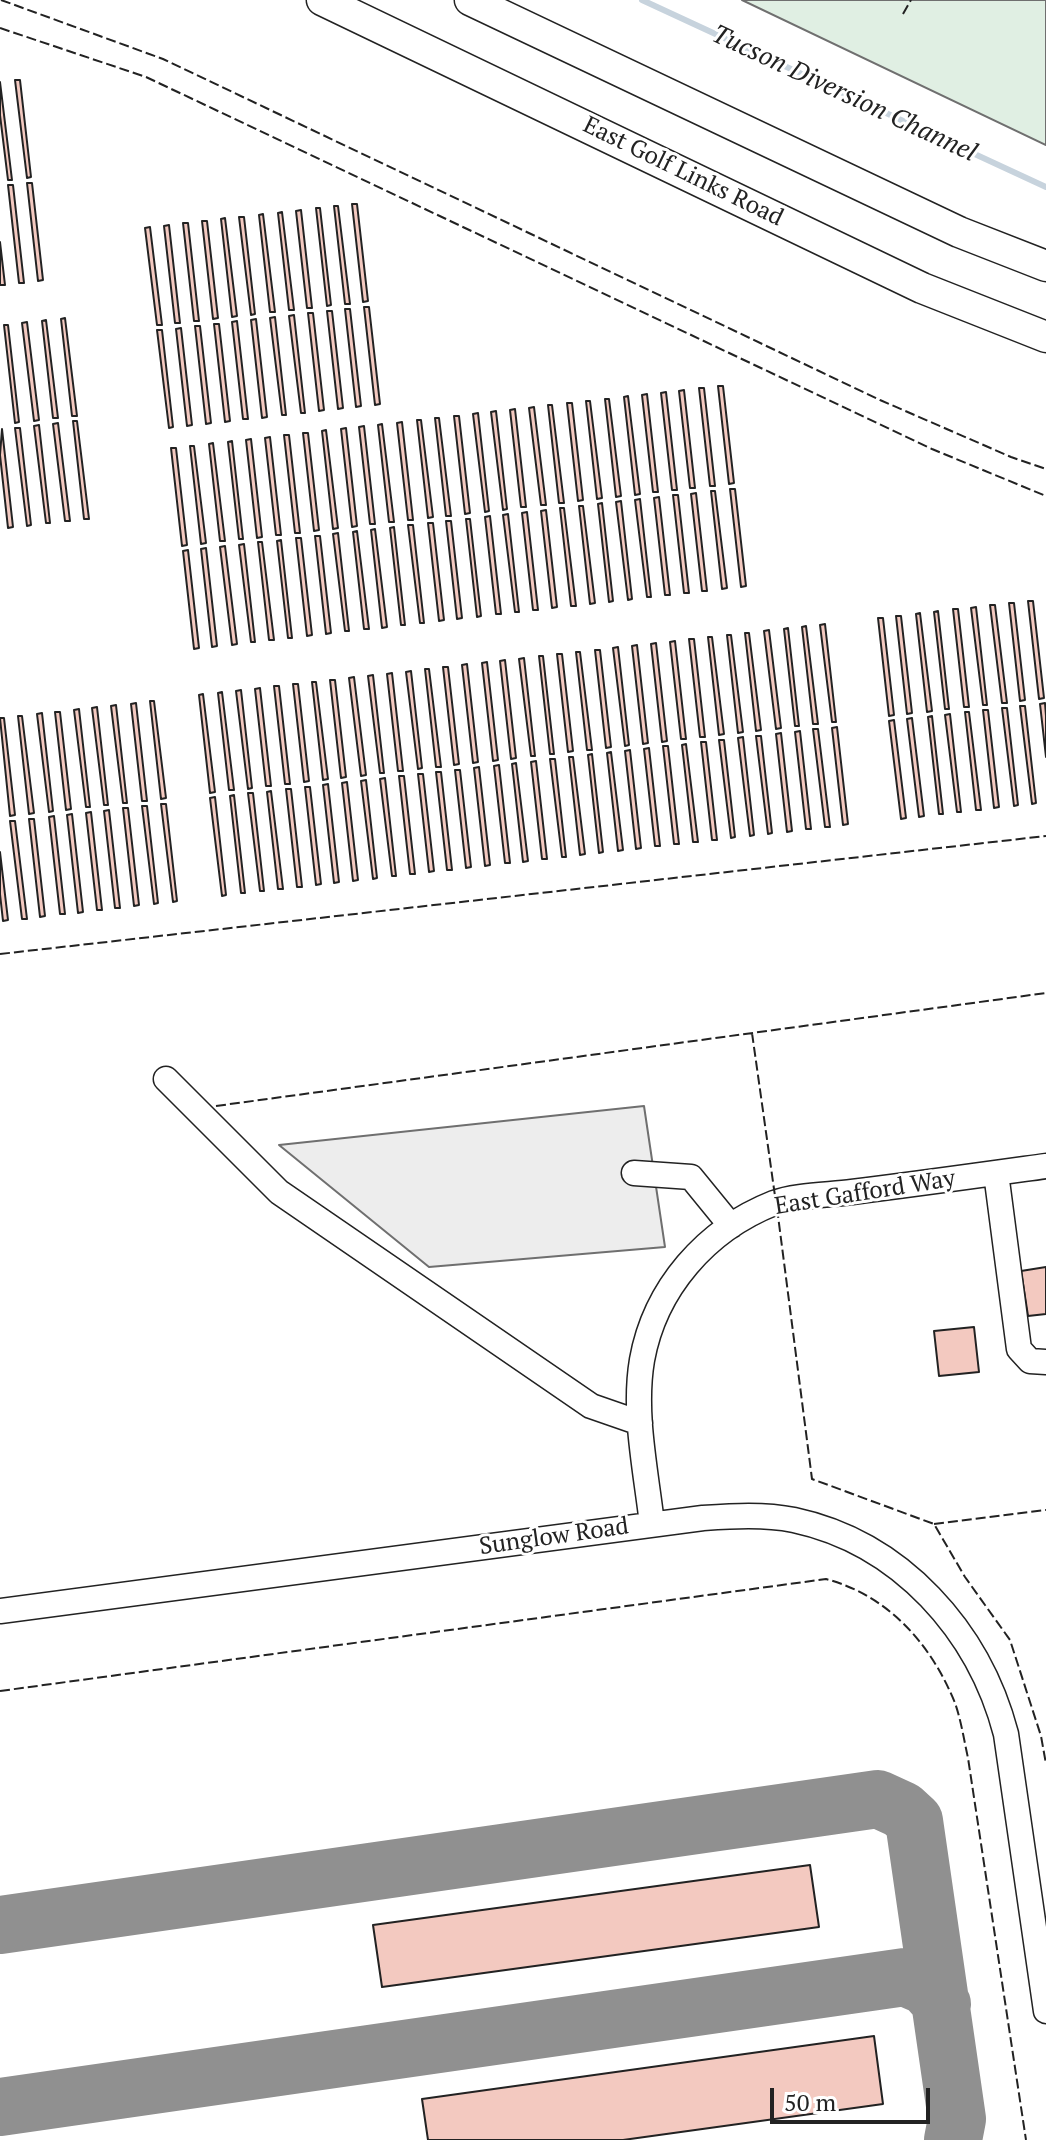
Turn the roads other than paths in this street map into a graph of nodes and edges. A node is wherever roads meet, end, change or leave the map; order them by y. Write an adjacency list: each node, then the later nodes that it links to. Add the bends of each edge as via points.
1 (322, 0): 4 (main road, East Golf Links Road, via 922,288)
2 (470, 0): 3 (main road, via 959,232)
3 (1046, 266)
4 (1046, 337)
5 (166, 1079): 11 (street, via 279,1192 591,1406)
6 (1046, 1166): 8 (street, East Gafford Way)
7 (634, 1173): 9 (street, via 691,1177)
8 (996, 1173): 9 (street, East Gafford Way, via 776,1202); 10 (street, via 1019,1349 1030,1361)
9 (731, 1226): 11 (street, East Gafford Way, via 702,1247 663,1299 642,1360)
10 (1046, 1362)
11 (640, 1423): 12 (street, East Gafford Way)
12 (652, 1524): 13 (street, Sunglow Road); 14 (street, Sunglow Road, via 747,1515 835,1532 906,1573 948,1617 986,1677 1006,1734)
13 (0, 1611)
14 (1046, 2011)

